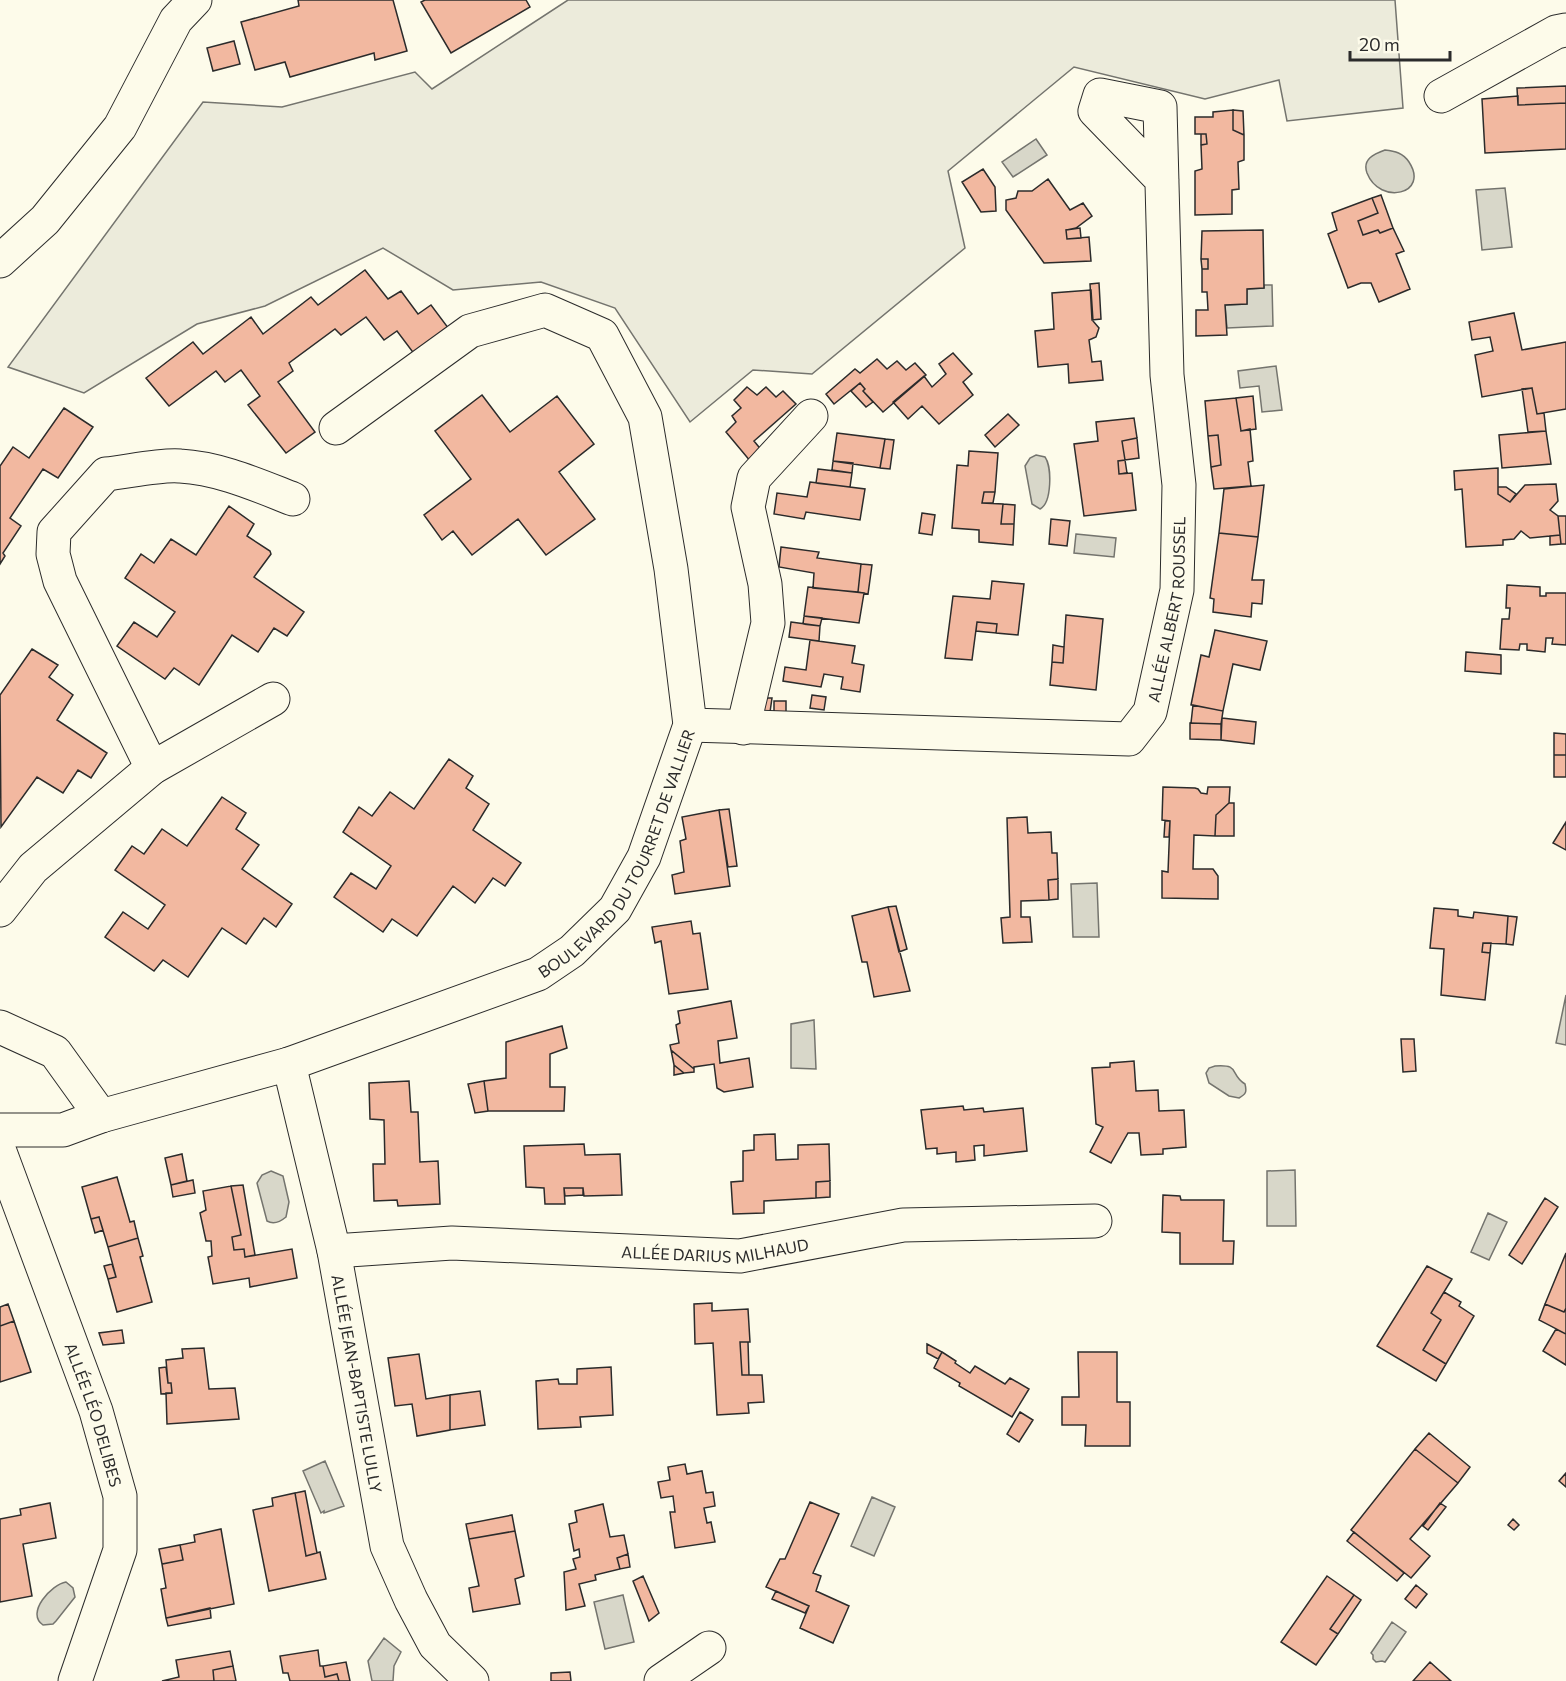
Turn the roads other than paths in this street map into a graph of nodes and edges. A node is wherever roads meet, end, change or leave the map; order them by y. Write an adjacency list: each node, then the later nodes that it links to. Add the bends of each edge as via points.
1 (195, 0): 5 (street, via 176,20 120,127 45,220)
2 (1566, 30): 3 (street)
3 (1441, 96)
4 (1162, 180): 11 (street, ALLÉE ALBERT ROUSSEL, via 1167,375 1179,485 1177,590 1150,712 1129,739)
5 (0, 261)
6 (811, 416): 11 (street, via 754,478 748,507 765,584 768,623)
7 (336, 428): 10 (street, BOULEVARD DU TOURRET DE VALLIER, via 470,331 545,310 602,335 645,417 671,569)
8 (293, 499): 12 (street, via 225,475 179,465 106,474 54,532 53,555 60,581)
9 (273, 699): 12 (street)
10 (690, 725): 11 (street, ALLÉE ALBERT ROUSSEL); 15 (street, BOULEVARD DU TOURRET DE VALLIER, via 644,857 615,909 572,951 538,974)
11 (742, 728)
12 (152, 768): 13 (street, via 33,868)
13 (0, 910)
14 (0, 1027): 16 (street, via 55,1052)
15 (289, 1064): 16 (street, BOULEVARD DU TOURRET DE VALLIER); 20 (street, ALLÉE JEAN-BAPTISTE LULLY)
16 (101, 1116): 17 (street, BOULEVARD DU TOURRET DE VALLIER, via 63,1130)
17 (0, 1130)
18 (0, 1152): 22 (street, ALLÉE LÉO DELIBES, via 96,1411 120,1496 120,1550)
19 (1095, 1221): 20 (street, ALLÉE DARIUS MILHAUD, via 903,1226 740,1256 452,1243)
20 (334, 1251): 23 (street, ALLÉE JEAN-BAPTISTE LULLY, via 387,1546 435,1645)
21 (709, 1648): 24 (street)
22 (75, 1681)
23 (472, 1681)
24 (662, 1681)

